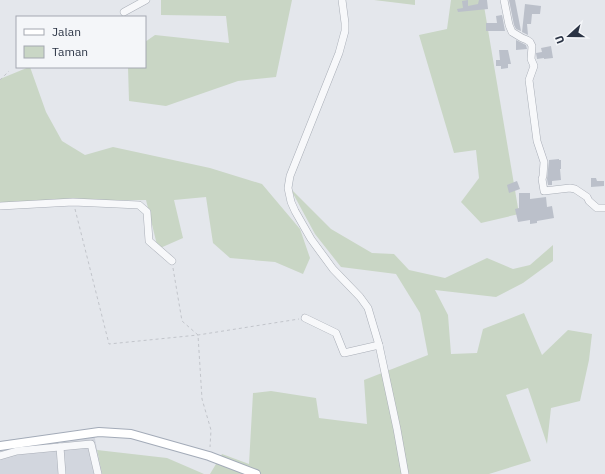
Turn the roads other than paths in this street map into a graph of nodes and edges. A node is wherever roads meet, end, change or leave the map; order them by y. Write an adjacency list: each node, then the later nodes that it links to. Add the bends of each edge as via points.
1 (146, 0): 4 (street)
2 (342, 0): 9 (street, via 345,31 339,53 290,176 288,188 291,202 311,239 368,308)
3 (504, 0): 6 (street, via 512,32 530,42 532,46 531,59 534,66 529,80 537,141 544,162 544,191 575,189 588,197 597,208)
4 (124, 12)
5 (0, 206): 7 (street, via 73,202 139,205 147,212 149,241)
6 (605, 208)
7 (172, 261)
8 (305, 318): 9 (street, via 336,333 344,353)
9 (379, 345): 16 (street)
10 (0, 446): 15 (main road, via 99,432 131,434 209,456)
11 (60, 447): 12 (street); 13 (street); 14 (street, via 91,444)
12 (0, 456)
13 (62, 474)
14 (98, 474)
15 (256, 474)
16 (405, 474)

